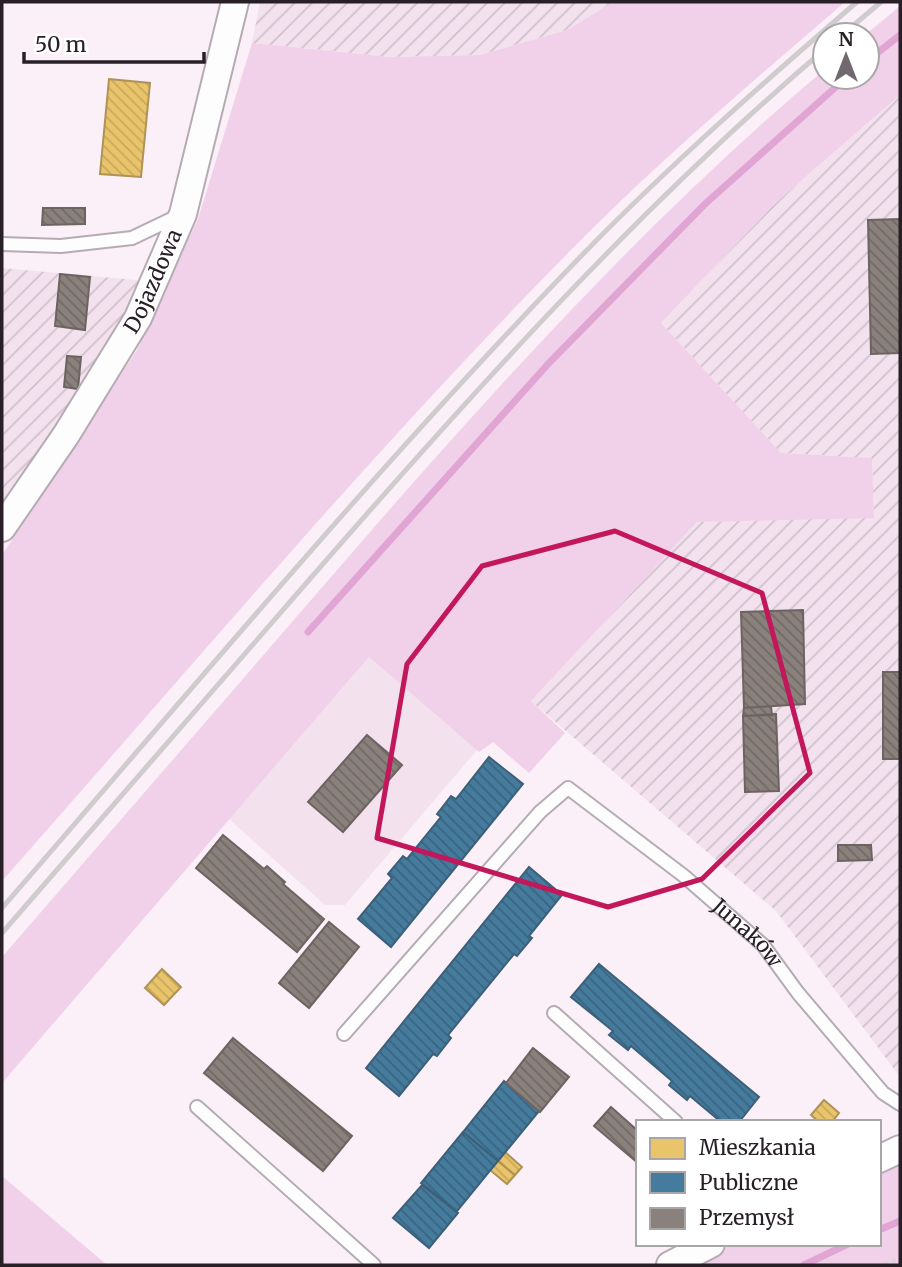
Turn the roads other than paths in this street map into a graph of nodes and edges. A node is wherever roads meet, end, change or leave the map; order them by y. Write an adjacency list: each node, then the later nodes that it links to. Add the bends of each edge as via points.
1 (235, 2): 2 (street, Dojazdowa)
2 (183, 214): 3 (lane, via 132,238 61,246); 4 (street, Dojazdowa, via 138,318)
3 (2, 244)
4 (2, 527)
5 (554, 1013): 9 (lane)
6 (344, 1034): 7 (lane, Junaków, via 540,812 568,788 684,876 763,945 883,1093)
7 (900, 1104)
8 (197, 1107): 13 (lane)
9 (674, 1120)
10 (900, 1149): 11 (street)
11 (881, 1158)
12 (707, 1246): 14 (street)
13 (374, 1265)
14 (670, 1265)

